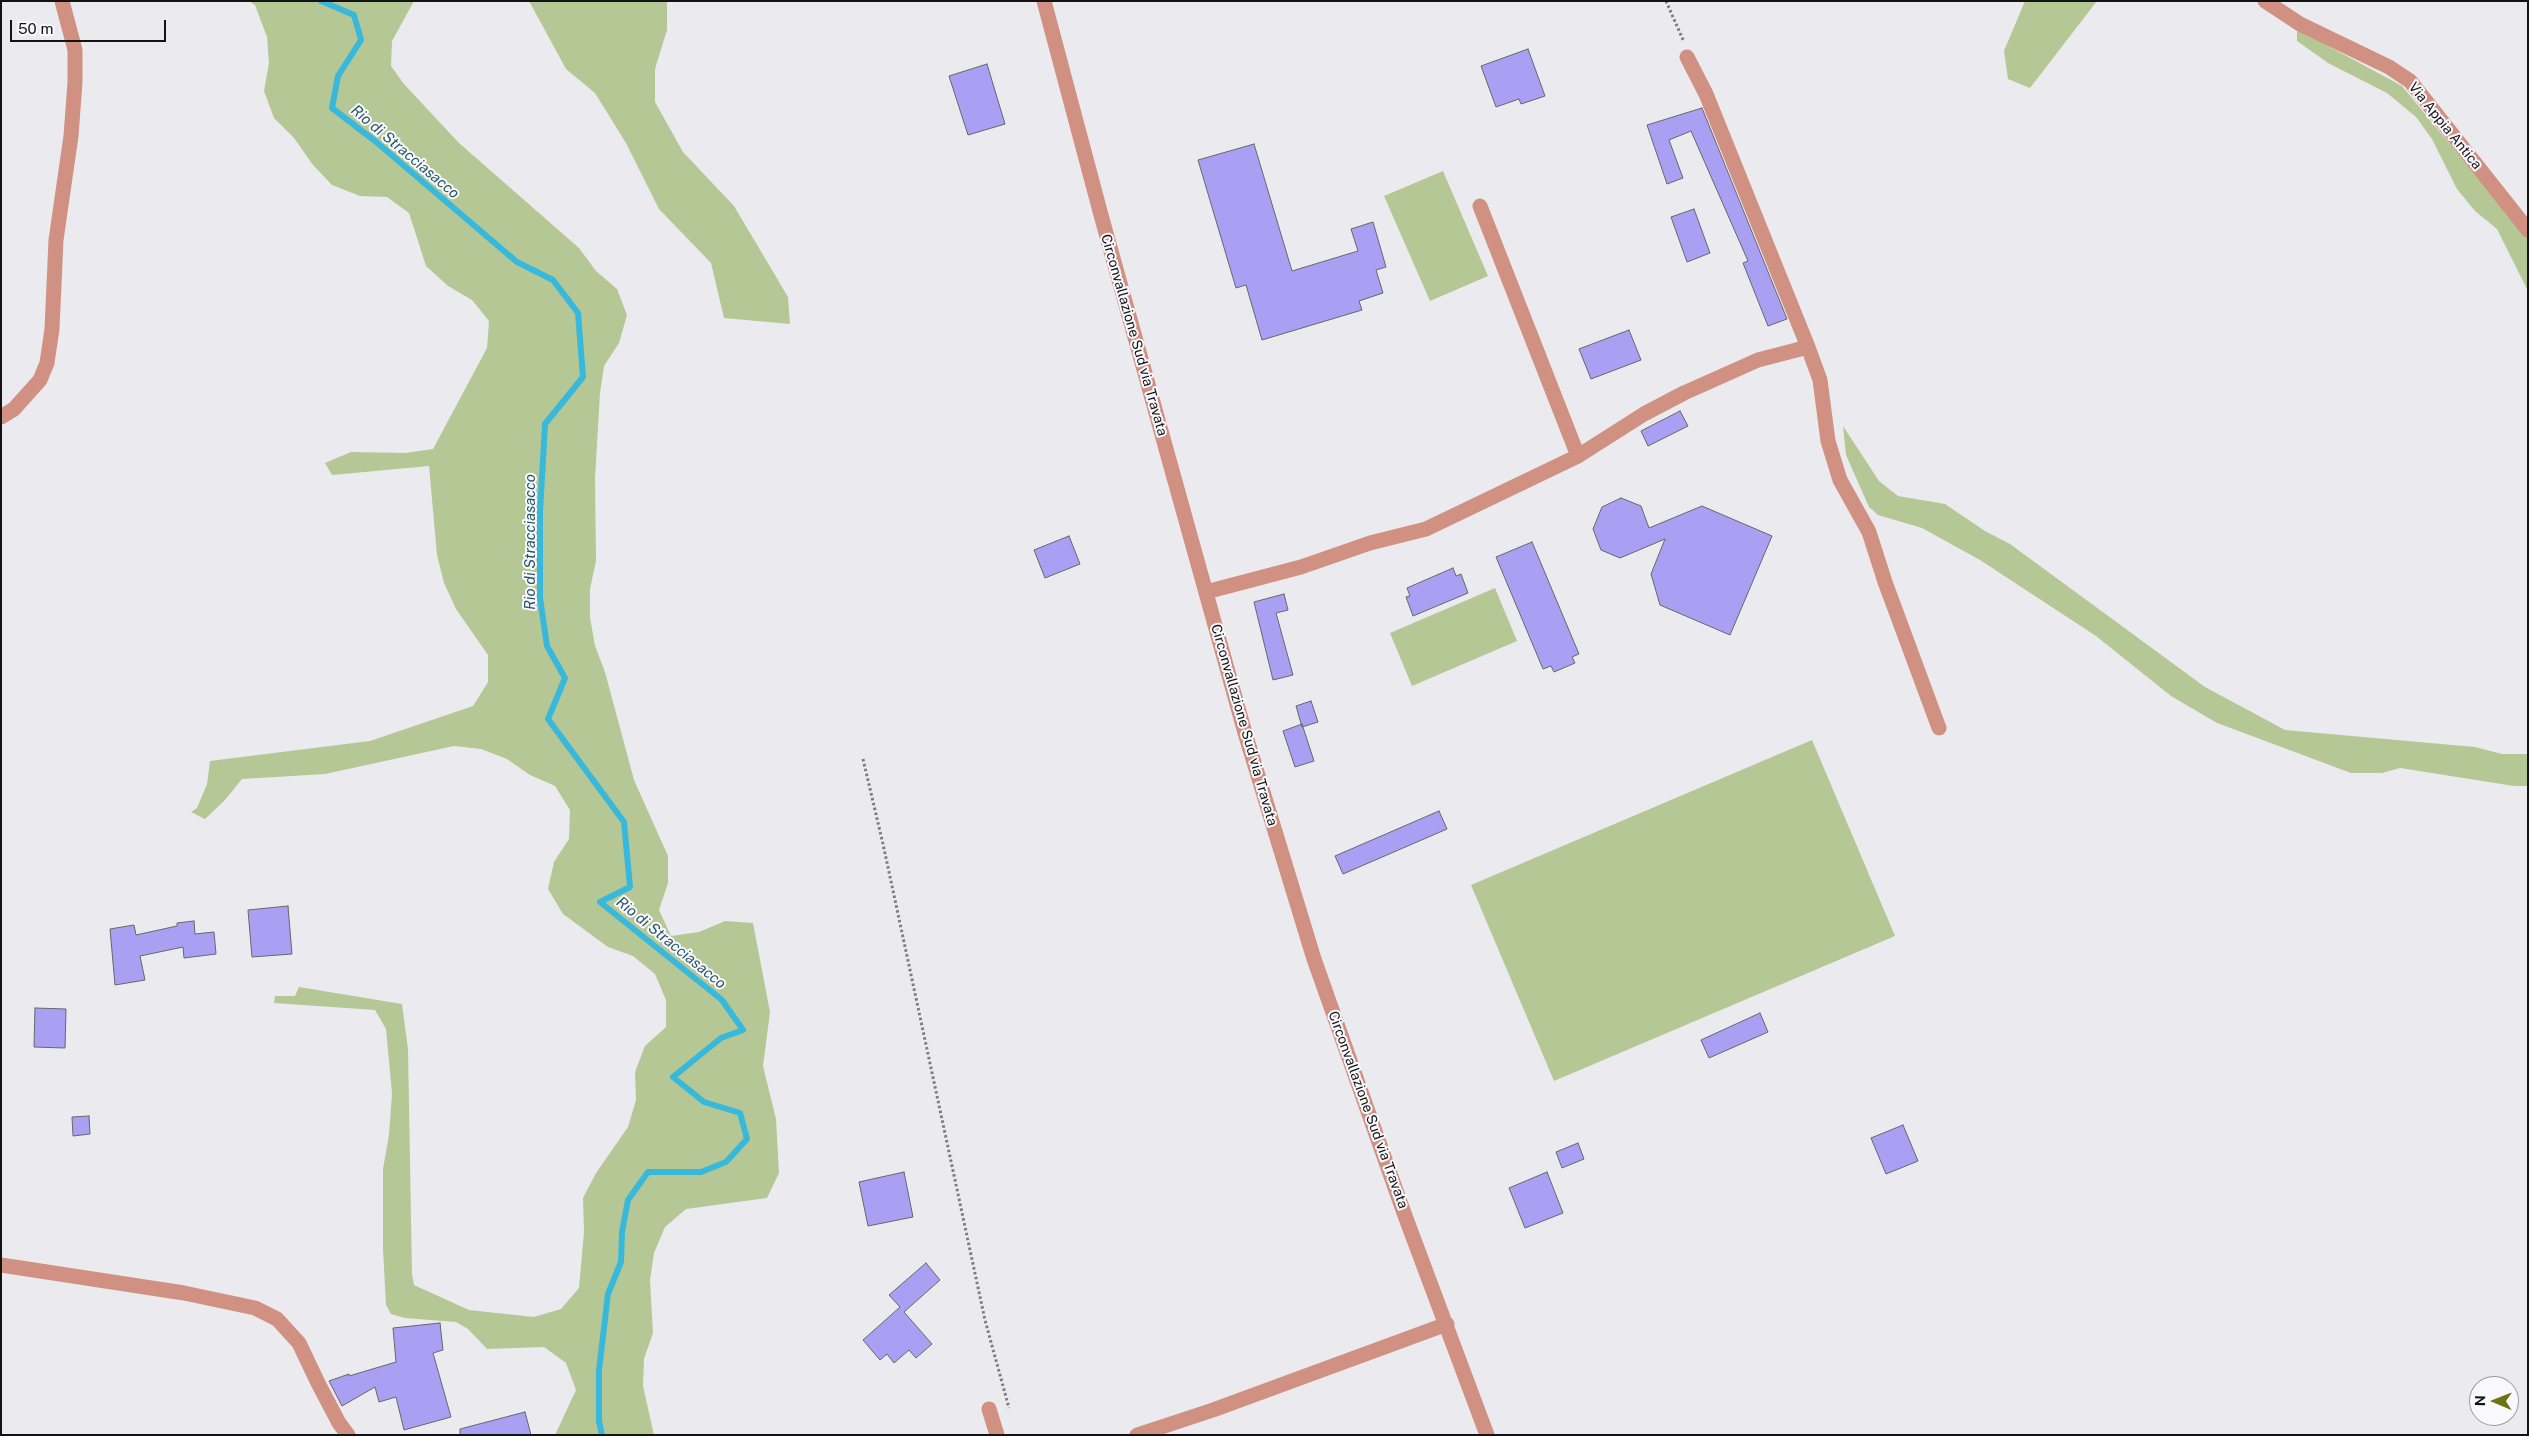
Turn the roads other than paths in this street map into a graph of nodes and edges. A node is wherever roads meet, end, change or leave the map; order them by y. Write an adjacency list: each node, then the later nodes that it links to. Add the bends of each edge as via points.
1 (62, 1): 8 (street, via 75,50 75,82 56,240 52,329 40,380 14,409)
2 (1044, 1): 10 (street, Circonvallazione Sud via Travata)
3 (2265, 1): 6 (street, Via Appia Antica, via 2300,24 2390,67 2410,81)
4 (1687, 57): 7 (street, via 1706,94)
5 (1480, 206): 9 (street)
6 (2528, 230)
7 (1808, 347): 9 (street, via 1758,360 1684,393); 11 (street, via 1820,380 1828,441 1840,480 1869,532)
8 (1, 417)
9 (1578, 456): 10 (street, via 1426,529)
10 (1206, 592): 13 (street, Circonvallazione Sud via Travata, via 1314,959)
11 (1939, 728)
12 (1, 1266): 15 (street, via 184,1293 255,1308 277,1319 299,1343)
13 (1446, 1324): 17 (street); 18 (street, Circonvallazione Sud via Travata)
14 (989, 1409): 16 (street)
15 (348, 1435)
16 (997, 1435)
17 (1138, 1435)
18 (1487, 1435)

